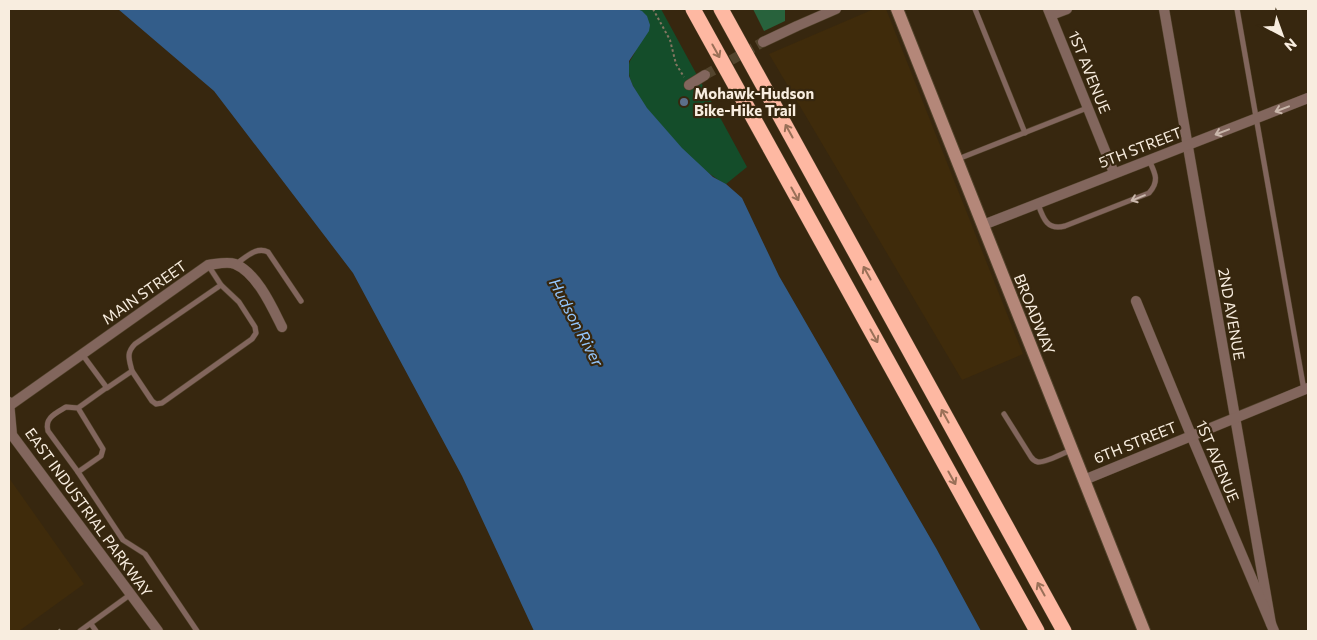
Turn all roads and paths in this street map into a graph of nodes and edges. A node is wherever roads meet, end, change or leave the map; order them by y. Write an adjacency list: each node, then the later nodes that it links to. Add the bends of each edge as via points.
1 (653, 9): 13 (path, via 670,40 676,64)
2 (693, 9): 49 (highway, one-way to 49)
3 (721, 9): 50 (highway, one-way to 3)
4 (836, 9): 11 (street)
5 (896, 9): 19 (street, BROADWAY)
6 (975, 9): 17 (lane)
7 (1067, 9): 10 (street)
8 (1164, 9): 18 (street, 2ND AVENUE)
9 (1237, 9): 16 (lane)
10 (1049, 12): 15 (street, 1ST AVENUE)
11 (763, 42)
12 (705, 75): 13 (street)
13 (689, 85)
14 (1308, 98): 16 (street, 5TH STREET, one-way to 16)
15 (1088, 108): 17 (lane); 21 (street, 1ST AVENUE)
16 (1256, 119): 18 (street, 5TH STREET, one-way to 18); 33 (lane)
17 (1025, 133): 19 (lane)
18 (1187, 145): 20 (street, 5TH STREET); 37 (street, 2ND AVENUE)
19 (957, 160): 23 (street, BROADWAY)
20 (1149, 160): 21 (street, 5TH STREET); 22 (lane, one-way to 22, via 1155,185 1149,193 1136,199 1058,228 1045,221)
21 (1114, 173): 22 (street, 5TH STREET)
22 (1038, 204): 23 (street, 5TH STREET)
23 (983, 225): 39 (street, BROADWAY)
24 (235, 264): 25 (street, MAIN STREET); 28 (lane, via 258,250 268,252); 29 (street, via 249,274 264,292)
25 (208, 265): 26 (lane); 30 (street, MAIN STREET)
26 (221, 285): 31 (lane, via 135,344 129,355); 31 (lane, via 240,302 255,327 252,339 162,404 152,401)
27 (1136, 301): 38 (street, 1ST AVENUE)
28 (301, 302)
29 (282, 327)
30 (82, 354): 32 (lane); 34 (street, MAIN STREET)
31 (132, 371): 32 (lane)
32 (106, 388): 35 (lane)
33 (1306, 389): 37 (street, 6TH STREET)
34 (9, 405): 42 (street, EAST INDUSTRIAL PARKWAY, via 12,435)
35 (78, 408): 40 (lane, via 103,448 101,456); 40 (lane, via 66,407 48,419 46,425)
36 (1004, 414): 39 (lane, via 1035,461)
37 (1235, 417): 38 (street, 6TH STREET); 44 (street, 2ND AVENUE)
38 (1191, 435): 41 (street, 6TH STREET); 44 (street, 1ST AVENUE)
39 (1072, 450): 41 (street, BROADWAY)
40 (78, 472): 48 (lane, via 123,540 145,554)
41 (1084, 480): 51 (street, BROADWAY)
42 (131, 594): 43 (lane); 47 (street, EAST INDUSTRIAL PARKWAY)
43 (90, 624): 45 (lane); 46 (lane)
44 (1273, 628)
45 (80, 631)
46 (96, 631)
47 (158, 631)
48 (197, 631)
49 (1037, 631)
50 (1064, 631)
51 (1144, 631)

